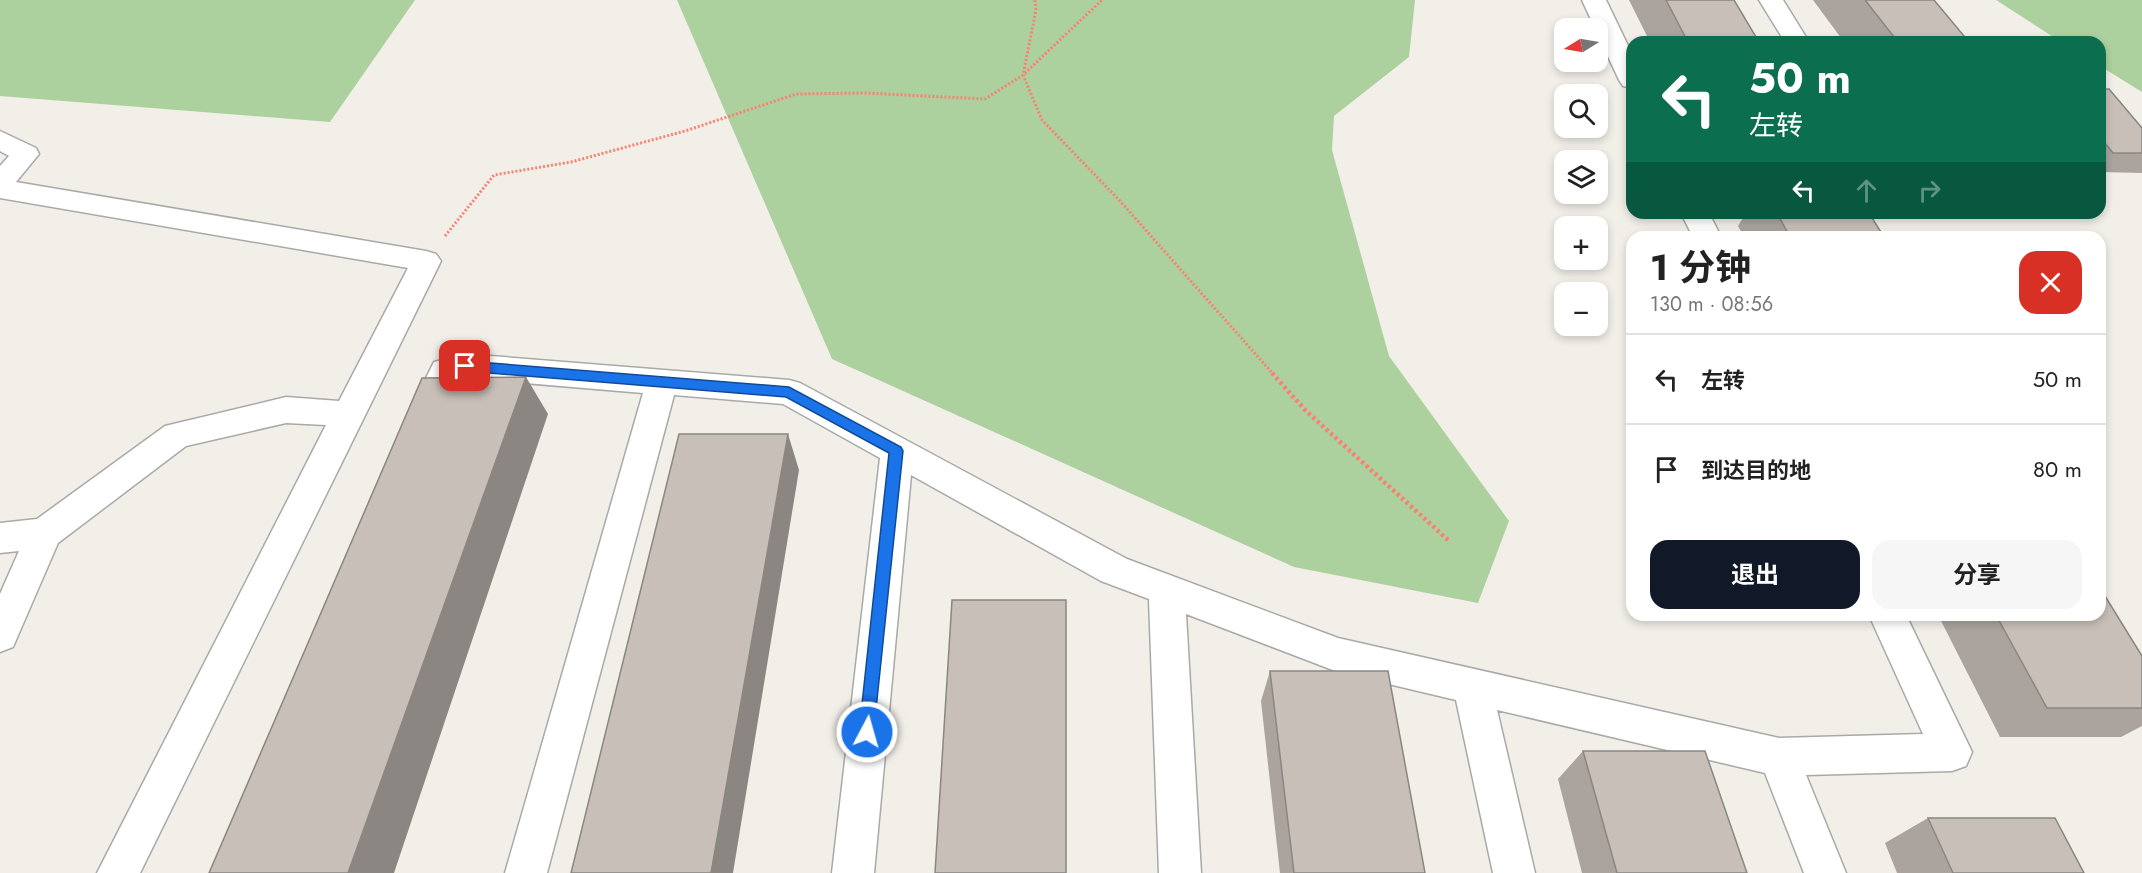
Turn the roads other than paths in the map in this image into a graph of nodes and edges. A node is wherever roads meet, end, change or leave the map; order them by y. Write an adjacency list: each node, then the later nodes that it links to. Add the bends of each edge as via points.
1 (1594, 0): 4 (street)
2 (1771, 0): 3 (street)
3 (1793, 36)
4 (1626, 67)
5 (0, 140): 6 (street, via 26,154)
6 (0, 183)
7 (0, 189): 9 (street, via 426,261)
8 (662, 382): 10 (street, via 465,366 446,371); 11 (street, via 789,392); 20 (street)
9 (349, 414): 12 (street, via 286,410 177,435); 19 (street)
10 (411, 443)
11 (897, 451): 14 (street, via 1114,570); 21 (street)
12 (45, 533): 13 (street); 16 (street)
13 (0, 538)
14 (1167, 590): 17 (street, via 1338,656); 22 (street)
15 (1890, 621): 18 (street, via 1952,752)
16 (0, 635)
17 (1472, 687): 18 (street); 23 (street)
18 (1779, 757): 24 (street)
19 (118, 873)
20 (526, 873)
21 (853, 873)
22 (1180, 873)
23 (1514, 873)
24 (1825, 873)

